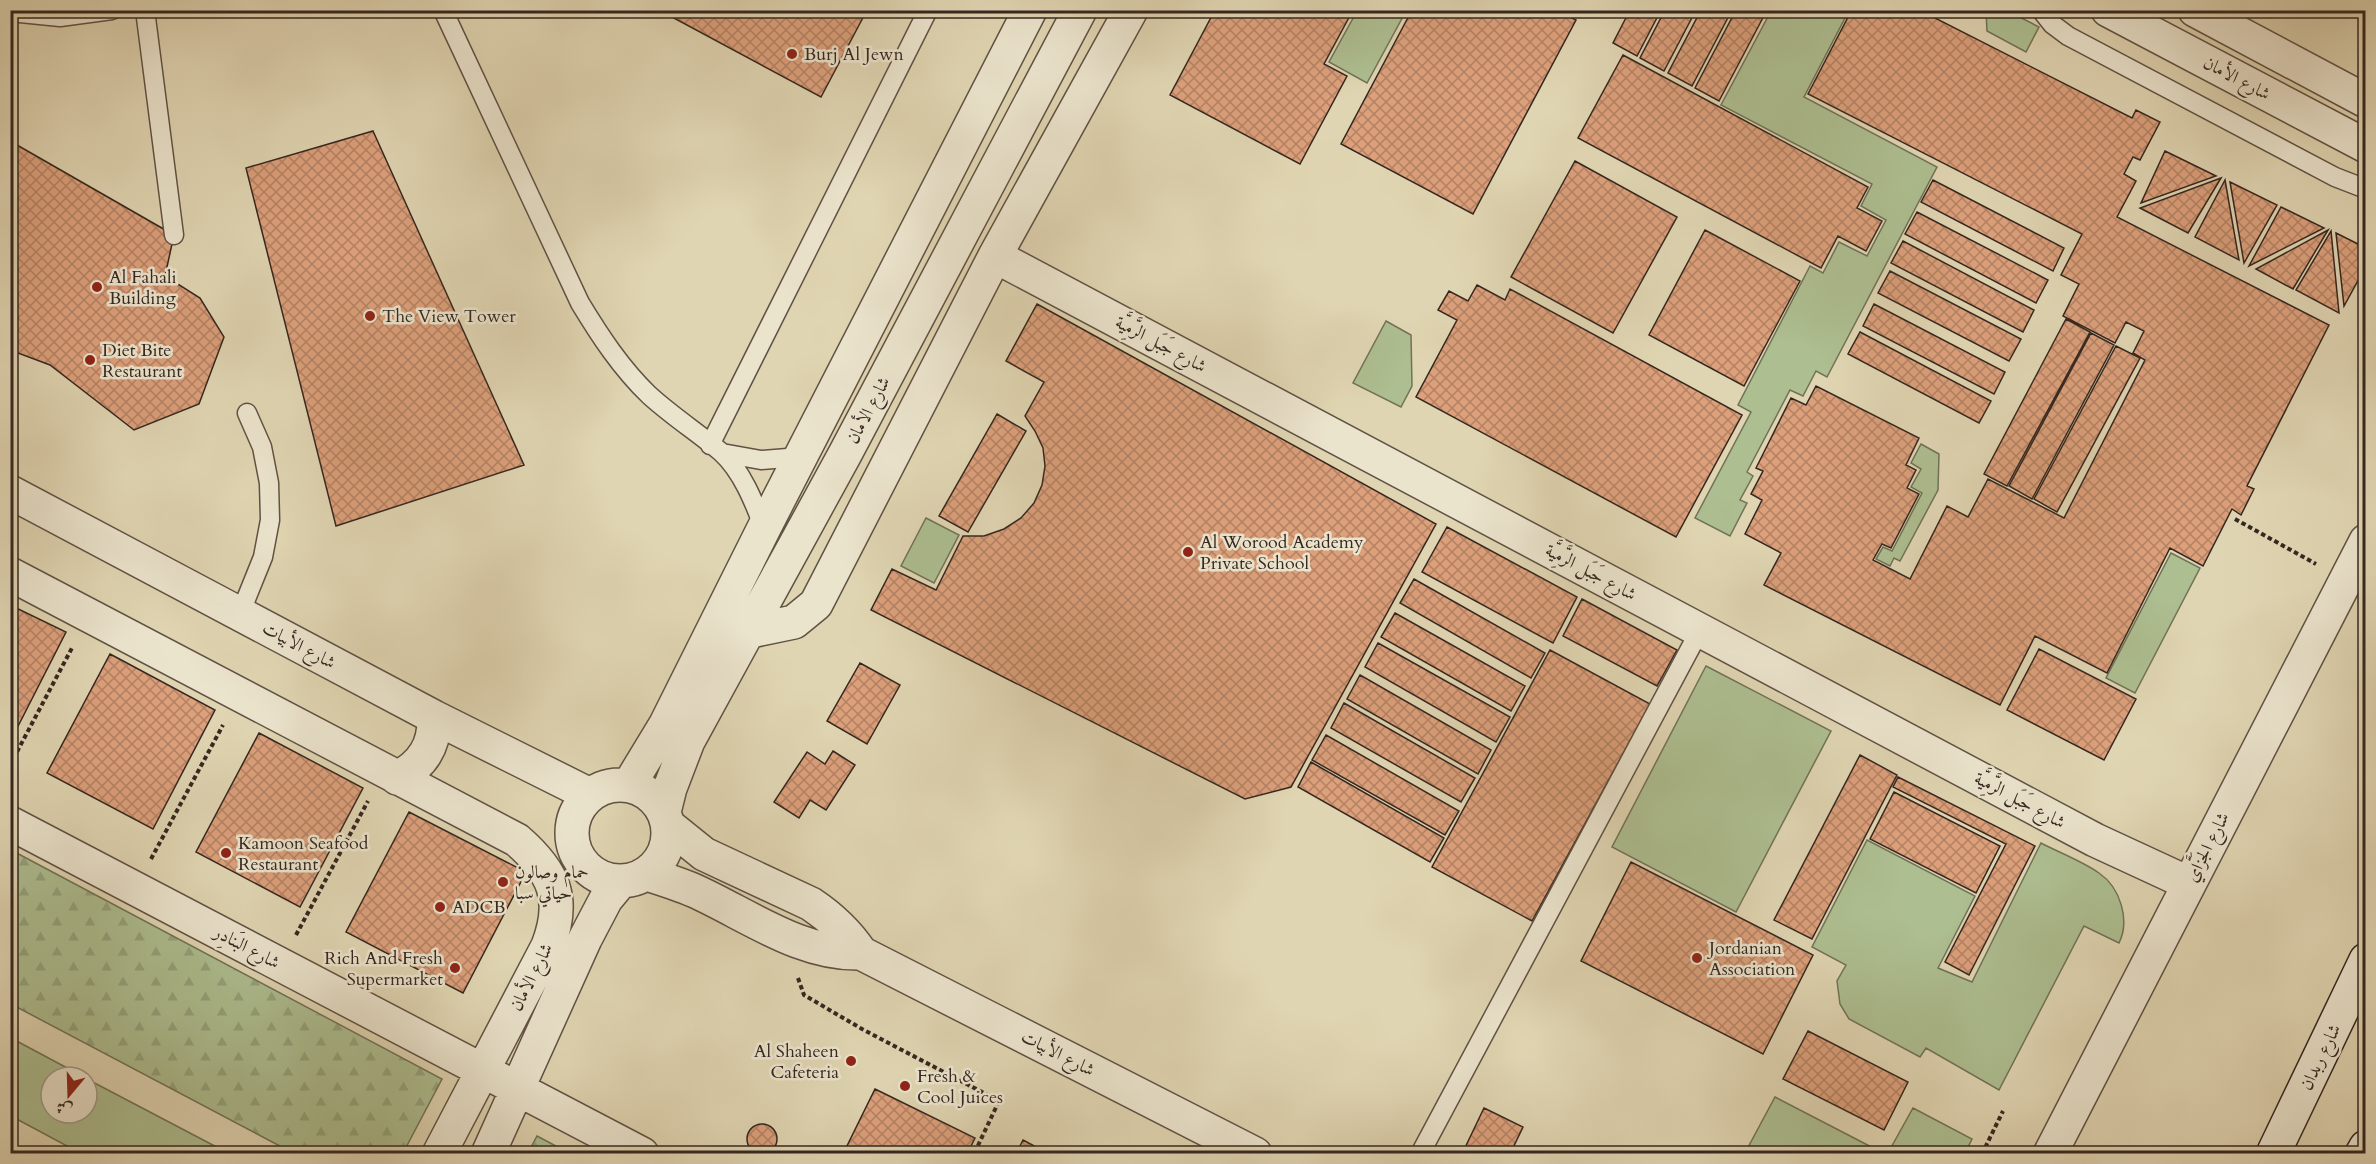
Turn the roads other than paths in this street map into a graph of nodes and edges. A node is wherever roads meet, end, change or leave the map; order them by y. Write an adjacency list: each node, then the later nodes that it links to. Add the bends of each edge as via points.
1 (112, 10): 11 (lane, via 60,17)
2 (145, 10): 15 (lane)
3 (442, 10): 19 (lane, via 595,328 648,393)
4 (928, 10): 19 (lane)
5 (1030, 10): 18 (street)
6 (1080, 10): 20 (street, شارع الأمان)
7 (1131, 10): 16 (street)
8 (2041, 10): 14 (lane, via 2068,36 2335,177)
9 (2108, 10): 13 (street, شارع الأمان)
10 (2196, 10): 12 (street)
11 (10, 12)
12 (2366, 101)
13 (2366, 146)
14 (2366, 189)
15 (174, 235)
16 (995, 256): 26 (street, شارع جَبَل الرَّمِيَّة); 27 (street, via 816,604 794,622)
17 (248, 412): 25 (lane, via 262,447 269,483 270,520 263,557)
18 (806, 446): 19 (lane, via 761,459); 20 (street); 22 (street)
19 (716, 449): 22 (lane, via 747,489)
20 (845, 454): 27 (street, شارع الأمان)
21 (10, 492): 25 (street, شارع الأبيات)
22 (764, 528): 30 (street, via 666,724)
23 (2366, 541): 35 (street, شارع الجَزَّاي)
24 (10, 574): 29 (street, شارع الأمان)
25 (240, 614): 28 (street, شارع الأبيات)
26 (1700, 630): 35 (street, شارع جَبَل الرَّمِيَّة, via 2095,840); 45 (lane)
27 (746, 632): 32 (street, شارع الأمان, via 688,741 673,780)
28 (434, 717): 29 (street, via 435,729 419,764); 31 (street, شارع الأبيات)
29 (391, 774): 38 (street, شارع الأمان, via 517,840 538,858 556,896 555,923 548,946)
30 (629, 785): 31 (street, via 615,785); 32 (street, via 655,799)
31 (590, 795): 34 (street, via 574,816 572,836 576,855 584,866 607,880)
32 (666, 819): 34 (street, via 669,839 665,853 658,865); 36 (street, شارع الأبيات, via 704,854 826,914)
33 (10, 823): 38 (street, شارع البَنادِر)
34 (634, 878): 36 (street, شارع الأبيات, via 693,890 807,946 836,953); 39 (street, شارع الأمان, via 595,919)
35 (2188, 883): 46 (street, شارع الجَزَّاي)
36 (861, 953): 44 (street, شارع الأبيات)
37 (2366, 960): 47 (street, شارع ربدان)
38 (482, 1071): 39 (street, شارع البَنادِر); 41 (street, شارع الأمان)
39 (516, 1088): 42 (street, شارع الأمان); 43 (street, شارع البَنادِر)
40 (2366, 1147): 48 (street)
41 (440, 1154)
42 (488, 1154)
43 (642, 1154)
44 (1255, 1154)
45 (1420, 1154)
46 (2050, 1154)
47 (2273, 1154)
48 (2362, 1154)

